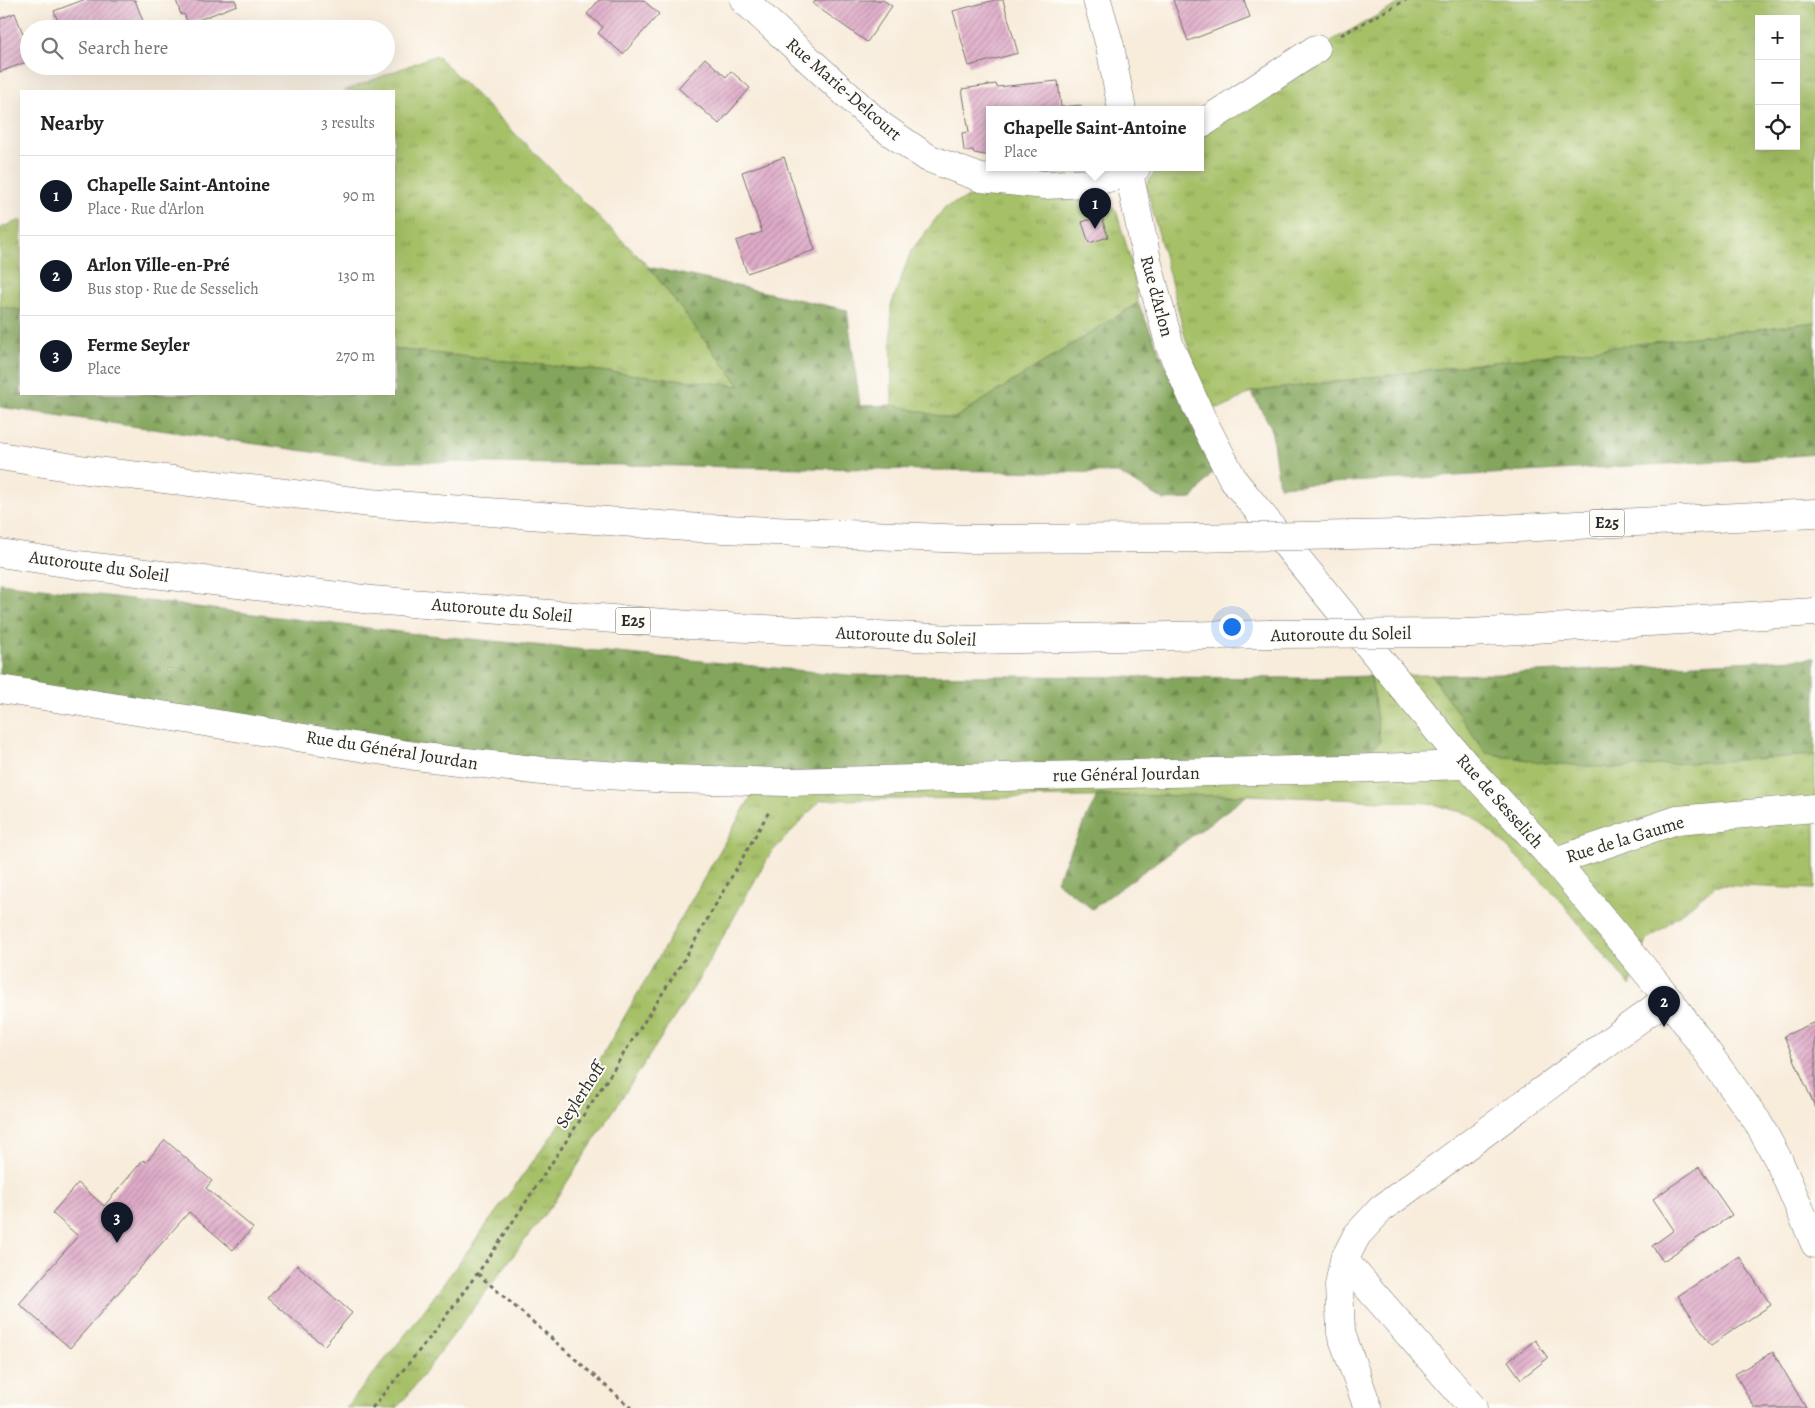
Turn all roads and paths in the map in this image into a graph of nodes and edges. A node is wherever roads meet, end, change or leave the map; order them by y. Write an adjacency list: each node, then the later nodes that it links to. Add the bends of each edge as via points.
1 (744, 0): 7 (main road, Rue Marie-Delcourt, via 880,125 928,158 981,178 1045,185 1089,183)
2 (1097, 0): 5 (main road)
3 (1406, 0): 4 (path)
4 (1316, 49): 6 (main road)
5 (1121, 106)
6 (1204, 122)
7 (1125, 171)
8 (1131, 171): 9 (main road, Rue d'Arlon, via 1148,264 1170,347)
9 (1202, 419): 15 (main road, Rue de Sesselich, via 1234,481)
10 (0, 456): 11 (main road, E25, bridge, via 96,471 371,503 690,527 967,538 1400,534)
11 (1815, 512)
12 (0, 553): 13 (main road, Autoroute du Soleil / E25, bridge, via 372,600 690,625 972,640 1470,632)
13 (1815, 612)
14 (0, 689): 16 (main road, Rue du Général Jourdan, via 415,756 532,770)
15 (1466, 765): 16 (main road, rue Général Jourdan); 18 (main road, Rue de Sesselich)
16 (786, 782): 22 (path, Seylerhoff, via 685,958)
17 (1815, 808): 18 (main road, Rue de la Gaume, via 1677,820)
18 (1555, 861): 19 (main road, Rue de Sesselich)
19 (1668, 998): 20 (main road, Rue de Sesselich, via 1757,1121); 21 (main road, via 1381,1209 1357,1235)
20 (1815, 1244)
21 (1344, 1260): 25 (main road, via 1340,1285 1341,1333); 26 (main road)
22 (478, 1274): 23 (path, Seylerhoff); 24 (path)
23 (372, 1408)
24 (630, 1408)
25 (1368, 1408)
26 (1473, 1408)

